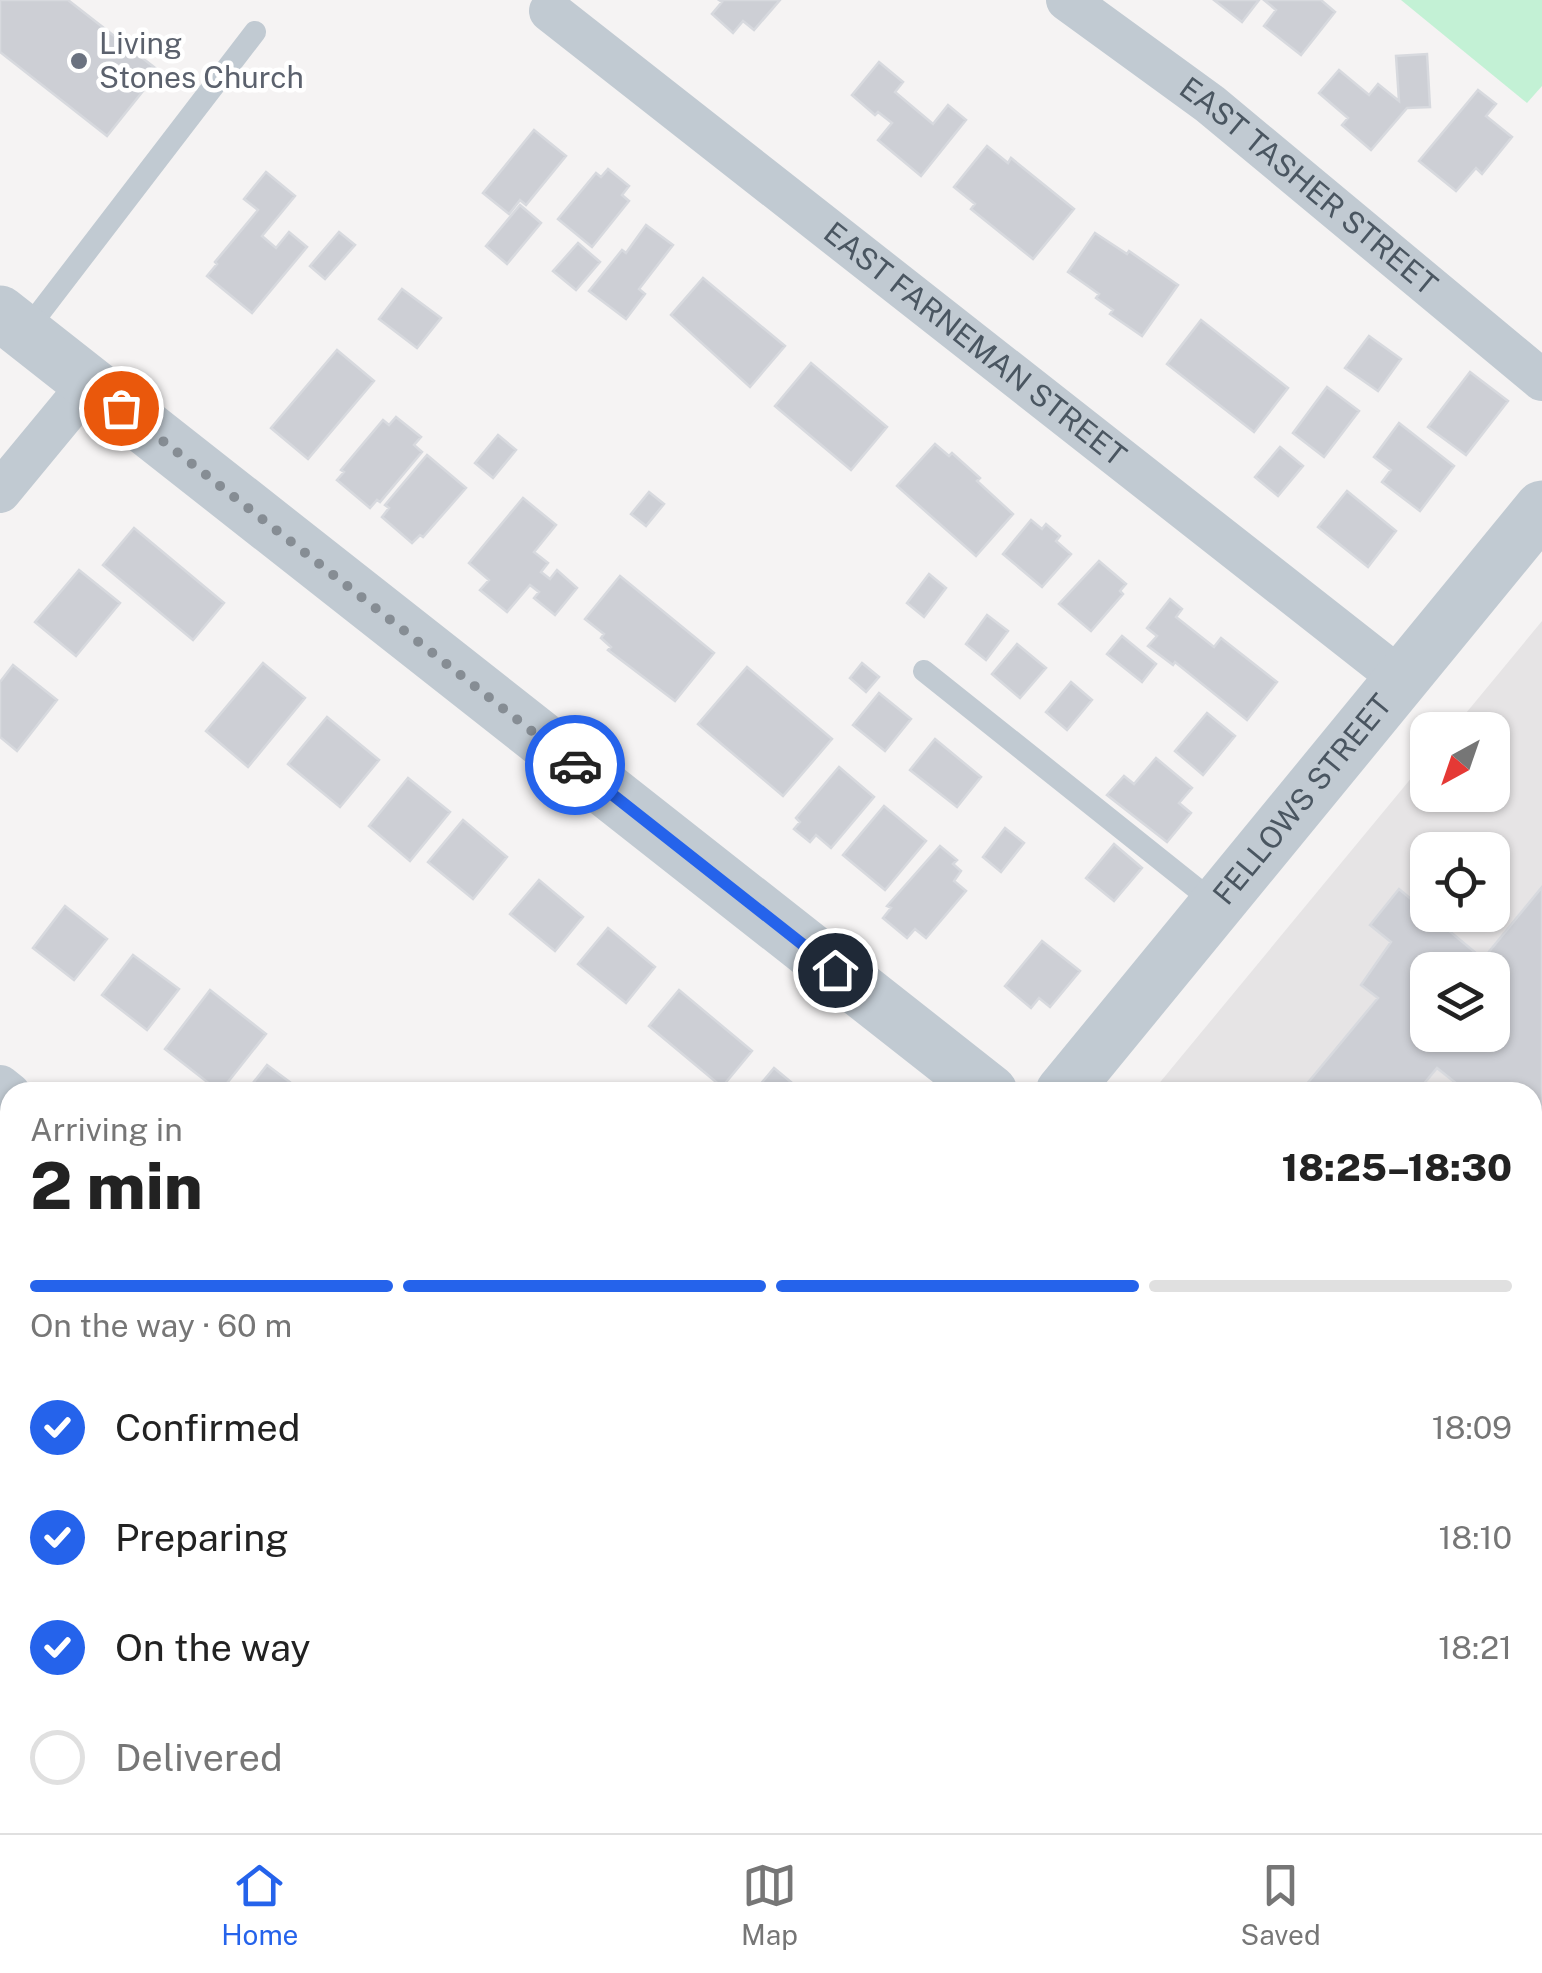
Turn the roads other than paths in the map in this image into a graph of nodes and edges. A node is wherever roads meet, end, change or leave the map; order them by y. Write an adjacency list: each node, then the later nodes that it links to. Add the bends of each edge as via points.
1 (1067, 0): 5 (street, EAST TASHER STREET, via 1210,104)
2 (550, 11): 10 (street, EAST FARNEMAN STREET)
3 (255, 32): 4 (lane)
4 (12, 322): 6 (street)
5 (1542, 380)
6 (90, 383): 7 (street); 12 (street)
7 (0, 492)
8 (1542, 508): 10 (street, FELLOWS STREET)
9 (924, 671): 11 (lane)
10 (1400, 680): 11 (street, FELLOWS STREET)
11 (1216, 904): 13 (street, FELLOWS STREET)
12 (977, 1082)
13 (1071, 1082)

